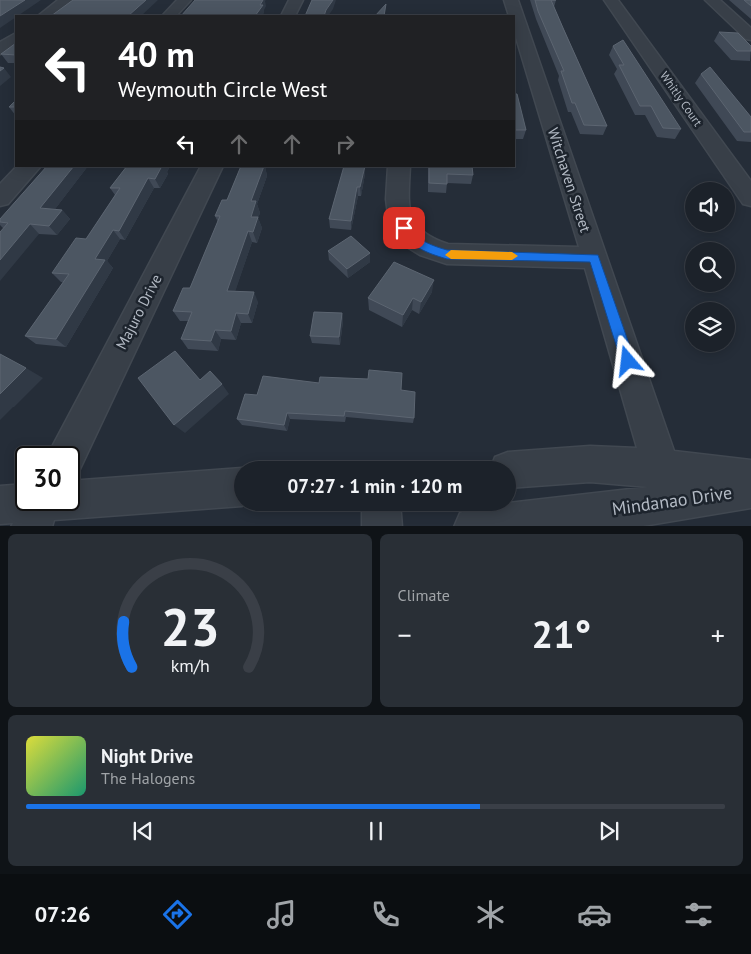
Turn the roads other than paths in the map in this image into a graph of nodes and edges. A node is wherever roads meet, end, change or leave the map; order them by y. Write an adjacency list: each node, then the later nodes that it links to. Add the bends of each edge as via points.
1 (67, 0): 6 (street)
2 (184, 0): 7 (street)
3 (296, 0): 8 (street)
4 (612, 0): 17 (street, Whitly Court)
5 (712, 0): 10 (street)
6 (46, 15)
7 (170, 15)
8 (288, 15)
9 (515, 18): 18 (street, Witchaven Street)
10 (750, 33)
11 (15, 38): 12 (street)
12 (0, 49)
13 (29, 167): 16 (street)
14 (212, 167): 19 (street, Majuro Drive)
15 (399, 167): 18 (street, via 398,215 413,239 429,249 447,254)
16 (0, 198)
17 (751, 198)
18 (594, 258): 22 (street, Witchaven Street)
19 (72, 446)
20 (516, 469): 22 (street, Mindanao Drive, via 590,464)
21 (751, 479): 22 (street, Mindanao Drive)
22 (667, 485): 24 (street, Mindanao Drive); 30 (street, Mindanao Drive)
23 (234, 488): 25 (street)
24 (751, 489)
25 (80, 503)
26 (0, 506): 27 (street)
27 (15, 506)
28 (381, 511): 29 (street)
29 (382, 526)
30 (474, 526)

